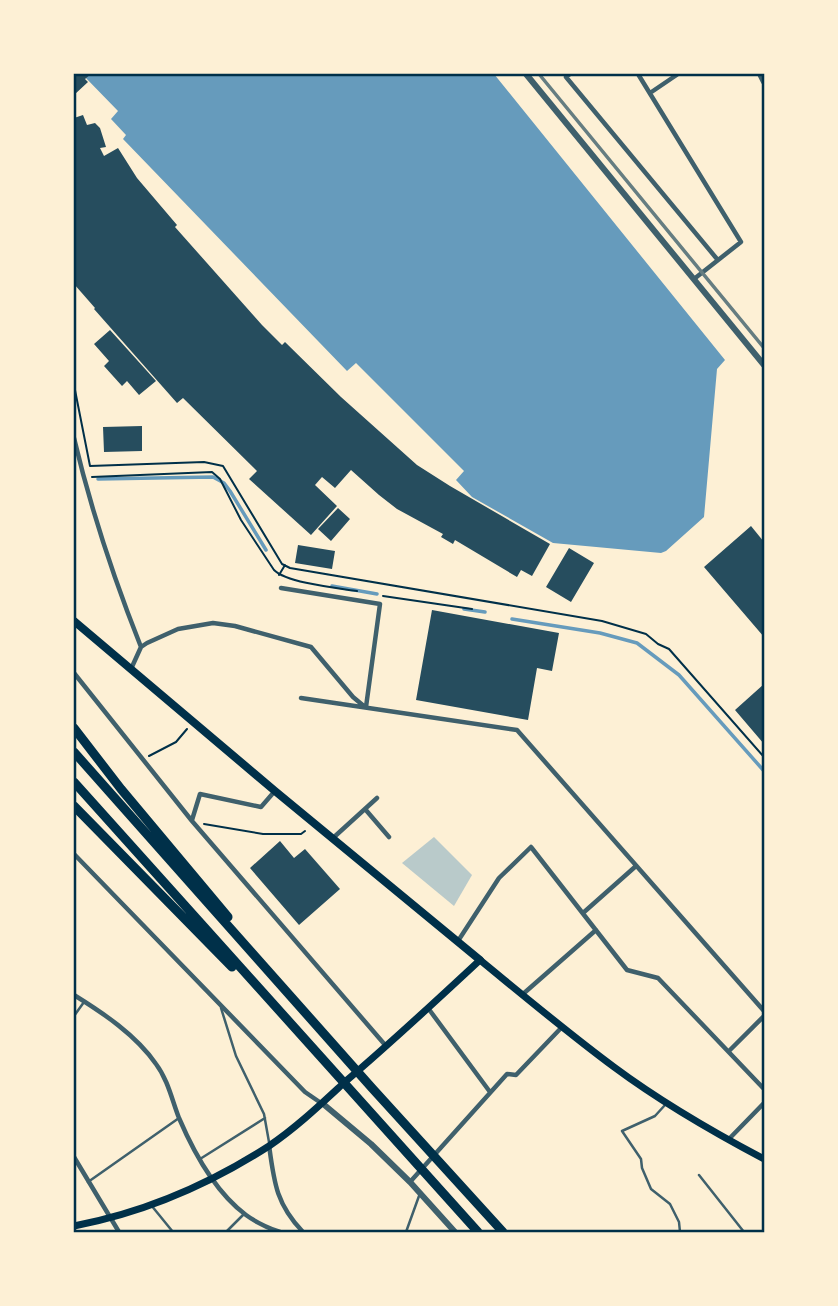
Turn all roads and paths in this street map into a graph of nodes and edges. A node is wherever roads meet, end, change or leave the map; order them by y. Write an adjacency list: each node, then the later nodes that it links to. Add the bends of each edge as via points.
1 (526, 74): 9 (street)
2 (570, 74): 8 (street, via 566,77)
3 (638, 74): 7 (street)
4 (678, 74): 7 (street)
5 (760, 74): 6 (street)
6 (765, 82)
7 (650, 93): 8 (street, via 741,242)
8 (717, 259): 9 (street)
9 (694, 279): 10 (street)
10 (765, 365)
11 (74, 385): 14 (path, via 90,466 204,462 223,466)
12 (74, 438): 13 (street)
13 (82, 476): 15 (path, via 212,472); 21 (street, via 121,600)
14 (285, 565): 15 (path); 29 (path, via 602,621 646,634 668,649)
15 (279, 575): 17 (path)
16 (281, 588): 18 (street)
17 (356, 591)
18 (380, 604): 19 (path, via 383,596); 25 (street)
19 (472, 609)
20 (74, 621): 22 (main road)
21 (141, 647): 22 (street); 25 (street, via 178,629 213,622 235,626 311,647)
22 (131, 669): 26 (main road)
23 (74, 674): 30 (street)
24 (301, 698): 25 (street)
25 (366, 708): 43 (street, via 517,730)
26 (193, 722): 30 (path, via 176,742); 32 (main road)
27 (74, 728): 55 (highway)
28 (74, 752): 55 (highway)
29 (765, 757)
30 (142, 759): 36 (street)
31 (74, 782): 57 (highway)
32 (275, 791): 36 (street, via 261,807 200,794); 37 (main road)
33 (377, 798): 35 (street)
34 (74, 806): 57 (highway)
35 (365, 809): 38 (street); 39 (street)
36 (192, 821): 37 (path, via 263,834 301,834); 58 (street)
37 (314, 823): 39 (main road)
38 (389, 836)
39 (333, 838): 46 (main road)
40 (74, 853): 41 (street)
41 (81, 861): 42 (street); 51 (street)
42 (74, 862)
43 (636, 866): 44 (street); 53 (street)
44 (583, 913): 45 (street); 46 (street, via 531,847 499,878)
45 (596, 930): 49 (street); 59 (street, via 628,970 658,978)
46 (457, 942): 47 (main road)
47 (480, 960): 49 (main road); 52 (main road)
48 (74, 995): 50 (street)
49 (522, 995): 56 (main road)
50 (84, 1002): 54 (lane); 65 (street, via 147,1052 165,1078)
51 (221, 1008): 63 (street, via 305,1092); 66 (lane, via 236,1056)
52 (428, 1008): 58 (main road); 61 (street)
53 (765, 1013): 59 (street)
54 (74, 1016)
55 (316, 1024): 89 (highway)
56 (562, 1027): 61 (street, via 516,1075 507,1074); 62 (main road)
57 (307, 1043): 88 (highway)
58 (386, 1046): 63 (main road)
59 (729, 1051): 60 (street)
60 (765, 1088)
61 (490, 1092): 75 (street)
62 (667, 1102): 67 (main road); 90 (lane, via 654,1116 622,1131 641,1160 651,1189 670,1204)
63 (322, 1103): 68 (main road); 75 (street)
64 (765, 1103): 67 (street)
65 (179, 1118): 71 (street); 74 (lane)
66 (265, 1118): 68 (lane); 71 (lane)
67 (728, 1140): 70 (main road)
68 (269, 1145): 73 (main road); 85 (street, via 281,1202)
69 (74, 1157): 74 (street)
70 (765, 1159)
71 (200, 1160): 73 (street)
72 (699, 1175): 91 (lane)
73 (212, 1179): 77 (main road); 78 (street)
74 (88, 1182): 79 (street)
75 (410, 1182): 76 (street)
76 (420, 1193): 86 (lane); 87 (street)
77 (150, 1204): 79 (main road); 82 (lane)
78 (244, 1214): 83 (lane); 84 (street)
79 (111, 1218): 80 (main road); 81 (street)
80 (74, 1226)
81 (119, 1233)
82 (173, 1233)
83 (226, 1233)
84 (280, 1233)
85 (303, 1233)
86 (406, 1233)
87 (455, 1233)
88 (478, 1233)
89 (503, 1233)
90 (680, 1233)
91 (744, 1233)

